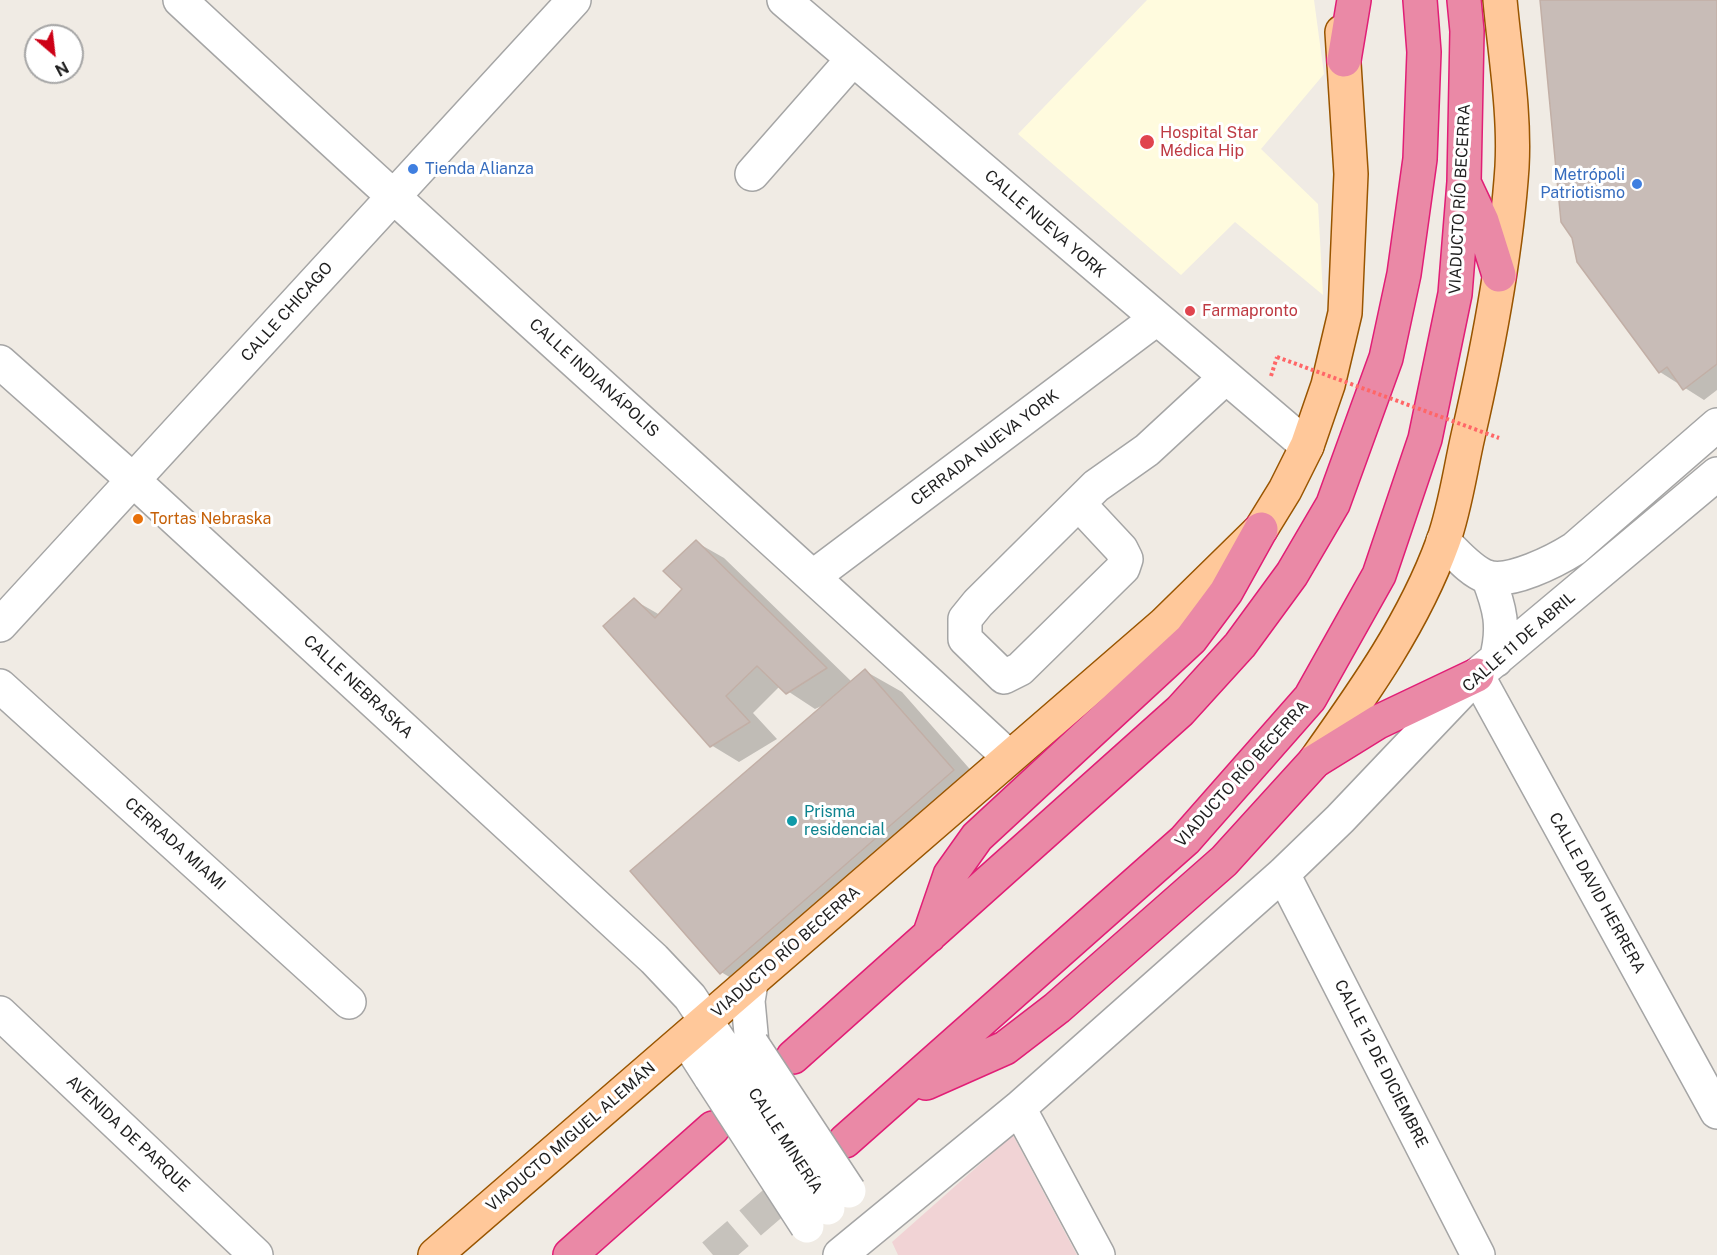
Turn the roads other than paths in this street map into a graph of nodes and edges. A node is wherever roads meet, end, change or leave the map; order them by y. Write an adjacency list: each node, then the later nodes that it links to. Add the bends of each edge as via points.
1 (180, 0): 13 (street, CALLE INDIANÁPOLIS)
2 (574, 0): 13 (street, CALLE CHICAGO)
3 (784, 0): 9 (street, CALLE NUEVA YORK)
4 (1339, 0): 10 (main road, VIADUCTO RÍO BECERRA)
5 (1354, 0): 10 (highway)
6 (1420, 0): 33 (highway, via 1424,52 1420,159 1404,274 1386,358 1333,504 1292,574 1239,645 1180,711)
7 (1464, 0): 12 (highway, VIADUCTO RÍO BECERRA)
8 (1500, 0): 14 (main road, via 1512,167)
9 (853, 59): 11 (street); 15 (street, CALLE NUEVA YORK)
10 (1344, 60): 19 (main road, VIADUCTO RÍO BECERRA, via 1351,174 1345,313 1328,385)
11 (752, 174)
12 (1464, 182): 14 (highway, via 1482,221); 40 (highway, VIADUCTO RÍO BECERRA, via 1455,294 1425,439 1379,575 1310,698 1185,840)
13 (392, 197): 21 (street, CALLE CHICAGO); 25 (street, CALLE INDIANÁPOLIS)
14 (1499, 275): 24 (main road, via 1476,400)
15 (1156, 319): 17 (street, CALLE NUEVA YORK); 25 (street, CERRADA NUEVA YORK)
16 (0, 362): 21 (street, CALLE NEBRASKA)
17 (1226, 378): 19 (street, CALLE NUEVA YORK); 22 (street, via 1147,450 1096,486)
18 (1717, 425): 26 (street, via 1574,549 1550,565 1520,574)
19 (1307, 446): 23 (main road, VIADUCTO RÍO BECERRA)
20 (1717, 474): 28 (street, CALLE 11 DE ABRIL)
21 (133, 480): 27 (street, CALLE CHICAGO); 37 (street, CALLE NEBRASKA, via 654,959 690,997)
22 (1078, 504): 22 (street, via 965,619 965,639 1004,677 1020,669 1123,567 1126,558 1122,549)
23 (1261, 529): 30 (main road, VIADUCTO RÍO BECERRA, via 1164,624); 33 (highway, via 1226,592 1191,639 977,837 950,875)
24 (1443, 541): 26 (street); 31 (main road, via 1380,669)
25 (814, 576): 30 (street, CALLE INDIANÁPOLIS)
26 (1488, 577): 28 (street, via 1499,606 1502,636)
27 (0, 625)
28 (1487, 667): 31 (highway, via 1378,722); 32 (street, CALLE 11 DE ABRIL); 42 (street, CALLE DAVID HERRERA)
29 (0, 686): 35 (street, CERRADA MIAMI)
30 (1008, 756): 34 (main road, VIADUCTO RÍO BECERRA)
31 (1315, 761): 40 (highway, via 1224,861 1057,1008 1005,1048)
32 (1283, 874): 41 (street); 53 (street, CALLE 12 DE DICIEMBRE)
33 (928, 937): 38 (highway)
34 (751, 983): 37 (main road, VIADUCTO RÍO BECERRA); 39 (street)
35 (350, 1002)
36 (0, 1013): 48 (street, AVENIDA DE PARQUE)
37 (697, 1029): 39 (street, CALLE MINERÍA); 49 (main road, VIADUCTO MIGUEL ALEMÁN)
38 (793, 1058)
39 (732, 1061): 45 (street, CALLE MINERÍA, bridge)
40 (894, 1098): 44 (highway, VIADUCTO RÍO BECERRA)
41 (1019, 1108): 46 (street); 52 (street)
42 (1717, 1112)
43 (713, 1128): 50 (highway)
44 (845, 1141)
45 (828, 1208): 46 (street, via 861,1198); 47 (street, CALLE MINERÍA); 51 (street, CALLE MINERÍA)
46 (898, 1208): 47 (street)
47 (857, 1249)
48 (256, 1255)
49 (435, 1255)
50 (570, 1255)
51 (825, 1255)
52 (1098, 1255)
53 (1478, 1255)

